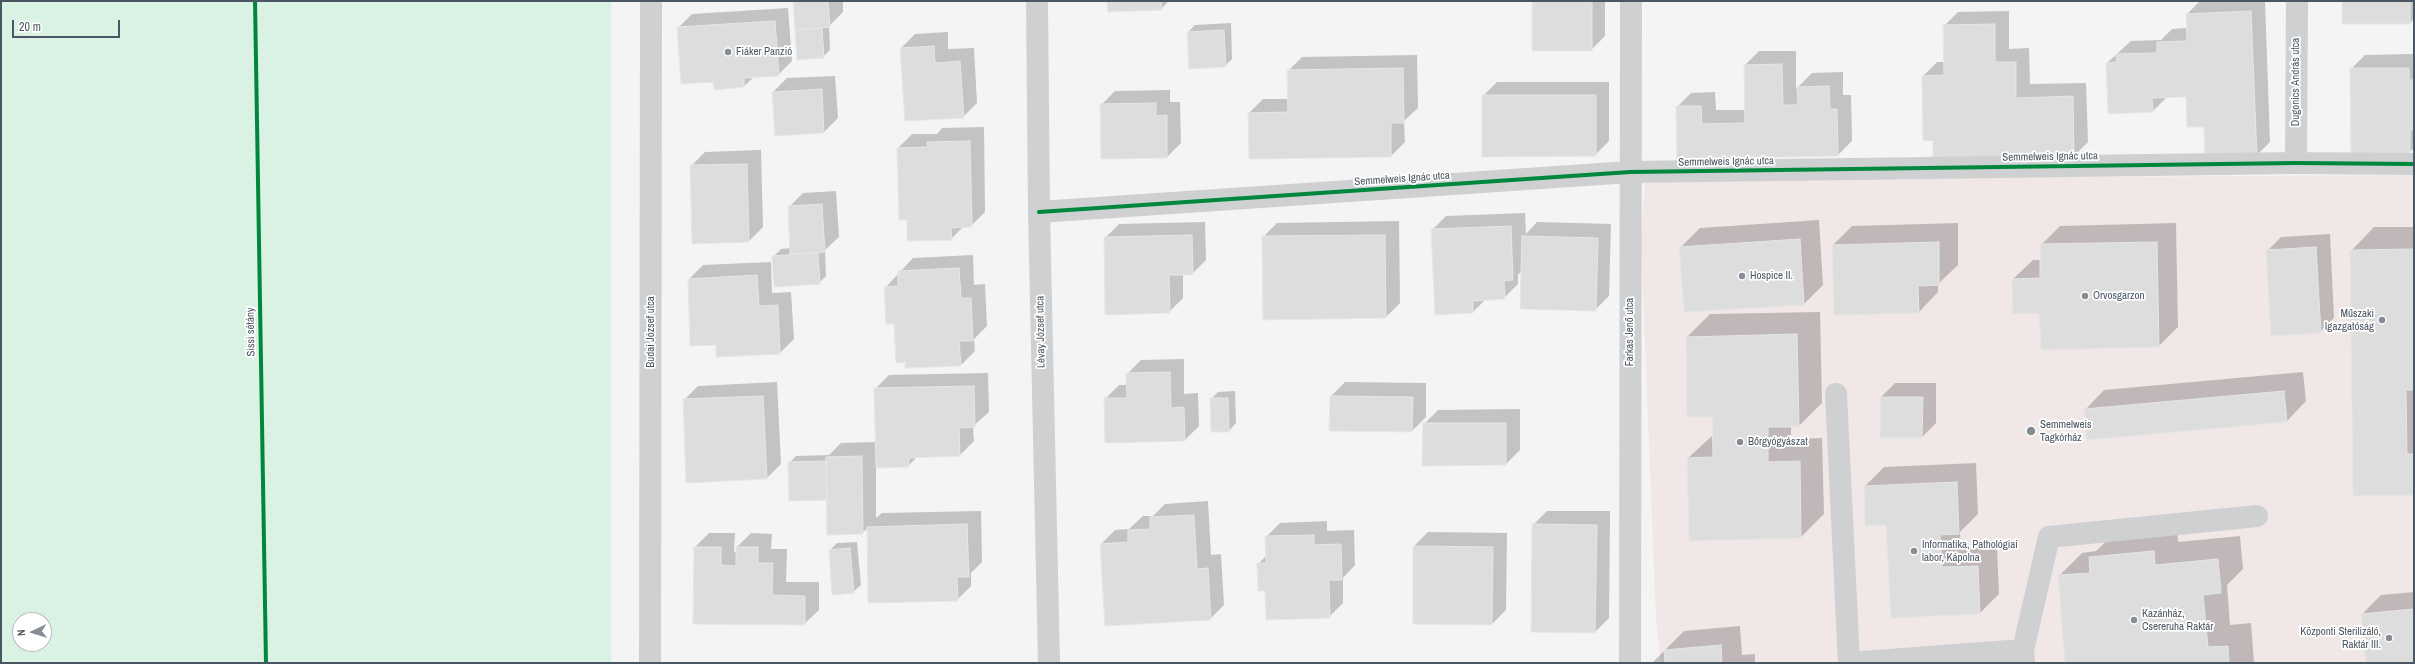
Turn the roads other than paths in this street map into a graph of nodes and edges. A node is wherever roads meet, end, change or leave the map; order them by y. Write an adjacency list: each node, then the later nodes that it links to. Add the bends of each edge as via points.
1 (652, 1): 12 (street, Budai József utca)
2 (1037, 1): 8 (street, Lévay József utca)
3 (1631, 1): 7 (street, Farkas Jenő utca)
4 (2297, 1): 5 (street, Dugonics András utca)
5 (2296, 163): 6 (street, Semmelweis Ignác utca); 7 (street, Semmelweis Ignác utca)
6 (2414, 164)
7 (1630, 172): 8 (street, Semmelweis Ignác utca); 14 (street, Farkas Jenő utca)
8 (1039, 212): 13 (street, Lévay József utca)
9 (1836, 394): 15 (street)
10 (2257, 516): 11 (street, via 2049,537)
11 (2024, 656): 15 (street)
12 (650, 663)
13 (1049, 663)
14 (1630, 663)
15 (1848, 663)

